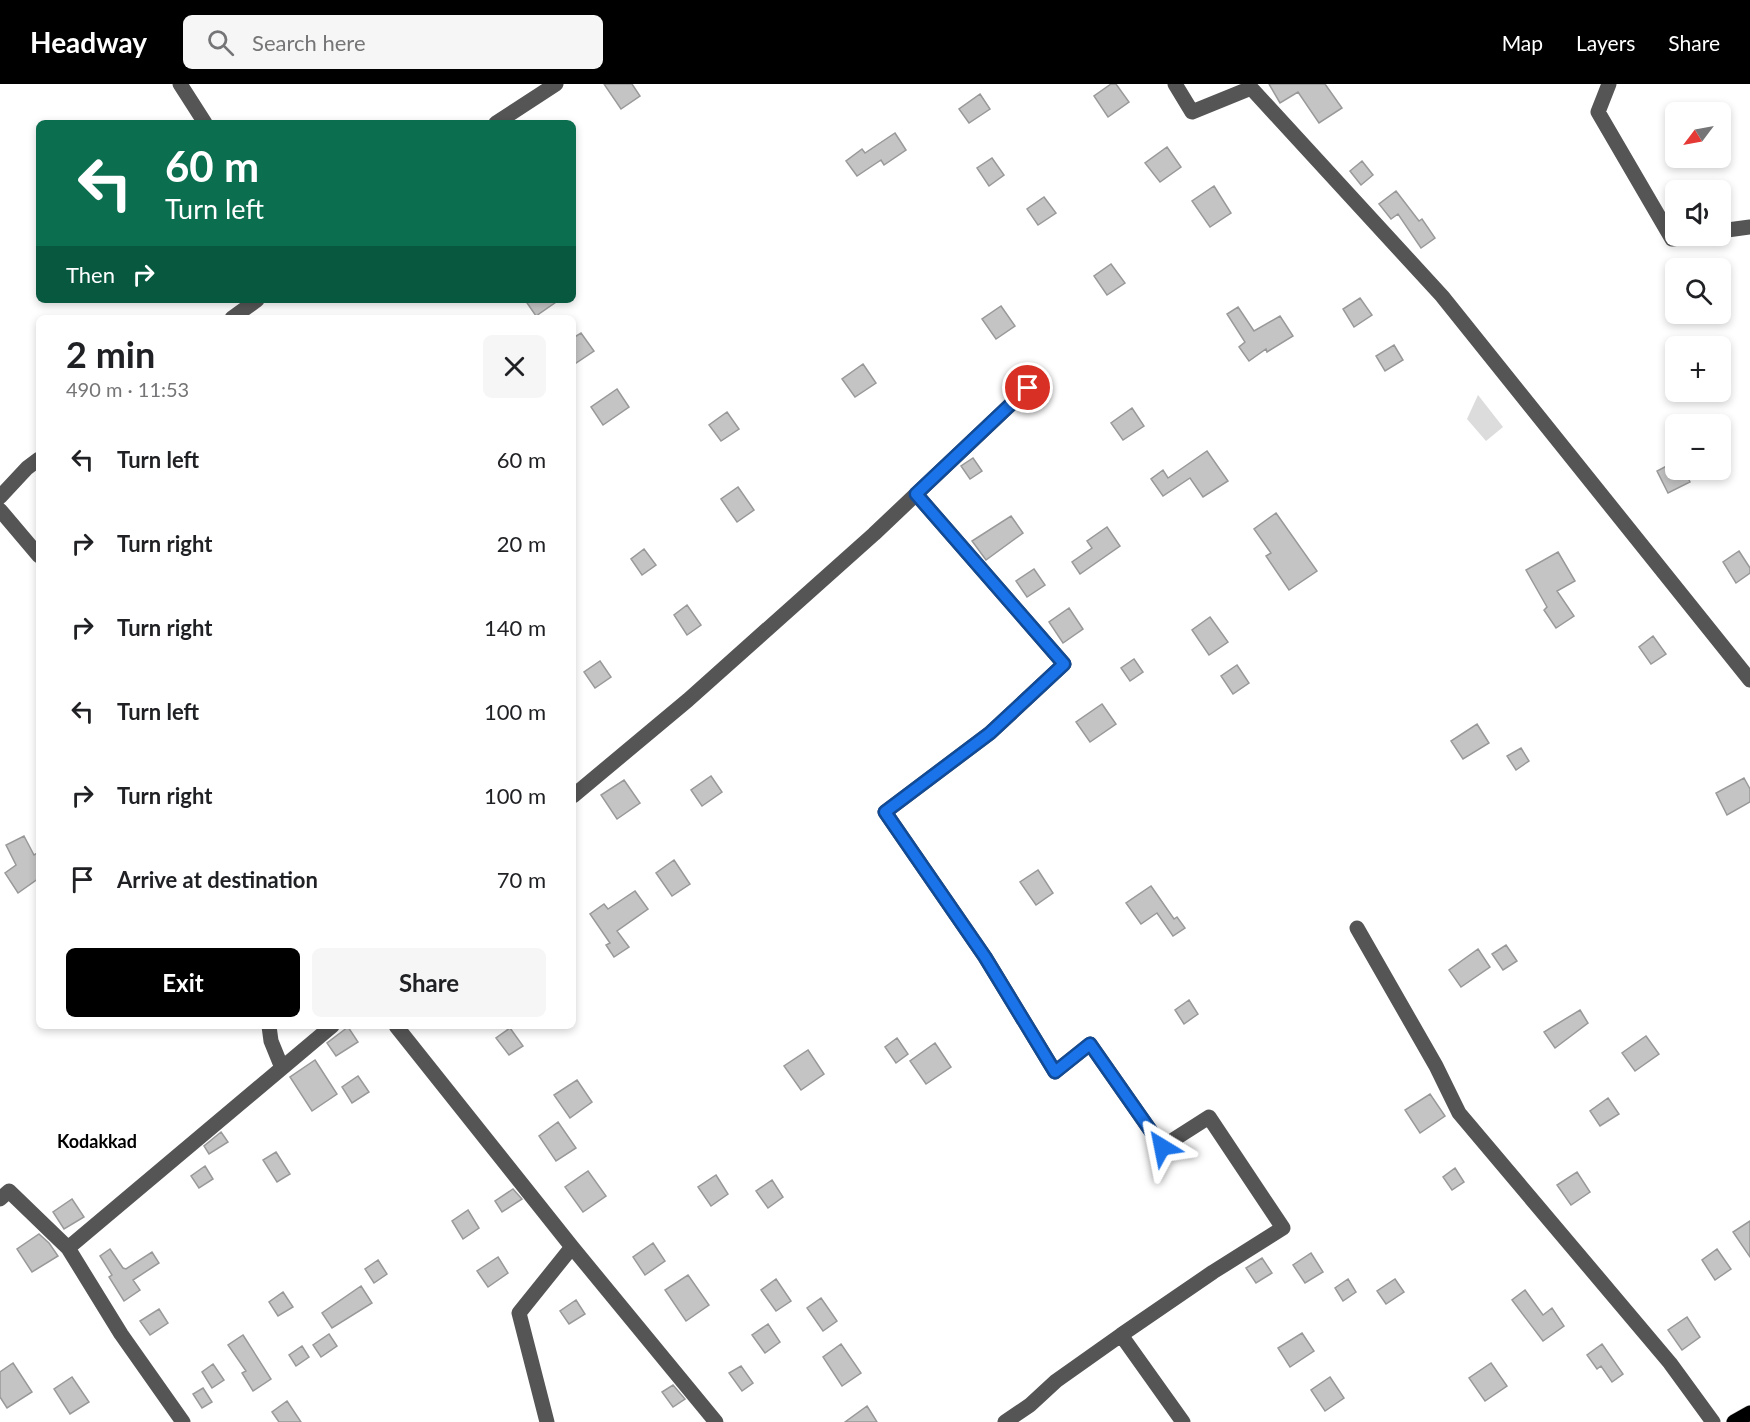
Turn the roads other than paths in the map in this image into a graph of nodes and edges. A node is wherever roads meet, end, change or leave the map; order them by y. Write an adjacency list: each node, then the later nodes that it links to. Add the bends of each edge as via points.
1 (180, 84): 5 (street)
2 (556, 84): 6 (street)
3 (1175, 84): 18 (street, via 1192,112 1251,88 1442,296)
4 (1609, 84): 8 (street, via 1598,112)
5 (204, 120)
6 (501, 120)
7 (1750, 226): 9 (street)
8 (1665, 229)
9 (1731, 229)
10 (253, 303): 11 (street)
11 (236, 315)
12 (1028, 388): 14 (street)
13 (36, 461): 15 (street)
14 (916, 494): 19 (street, via 688,700); 28 (street, via 1064,664 990,733 885,812 985,957 1055,1072 1090,1044 1162,1147 1209,1118 1282,1228)
15 (0, 497)
16 (0, 510): 17 (street)
17 (36, 552)
18 (1750, 680)
19 (576, 793)
20 (1357, 928): 35 (street, via 1436,1066 1458,1113 1670,1363)
21 (269, 1029): 24 (street)
22 (328, 1029): 24 (street)
23 (398, 1029): 26 (street)
24 (282, 1068): 27 (street)
25 (3, 1191): 27 (street)
26 (572, 1247): 31 (street, via 519,1313); 32 (street)
27 (68, 1248): 30 (street, via 121,1334)
28 (1121, 1335): 33 (street); 34 (street)
29 (1750, 1413): 36 (main road)
30 (183, 1422)
31 (547, 1422)
32 (716, 1422)
33 (1005, 1422)
34 (1183, 1422)
35 (1713, 1422)
36 (1734, 1422)

